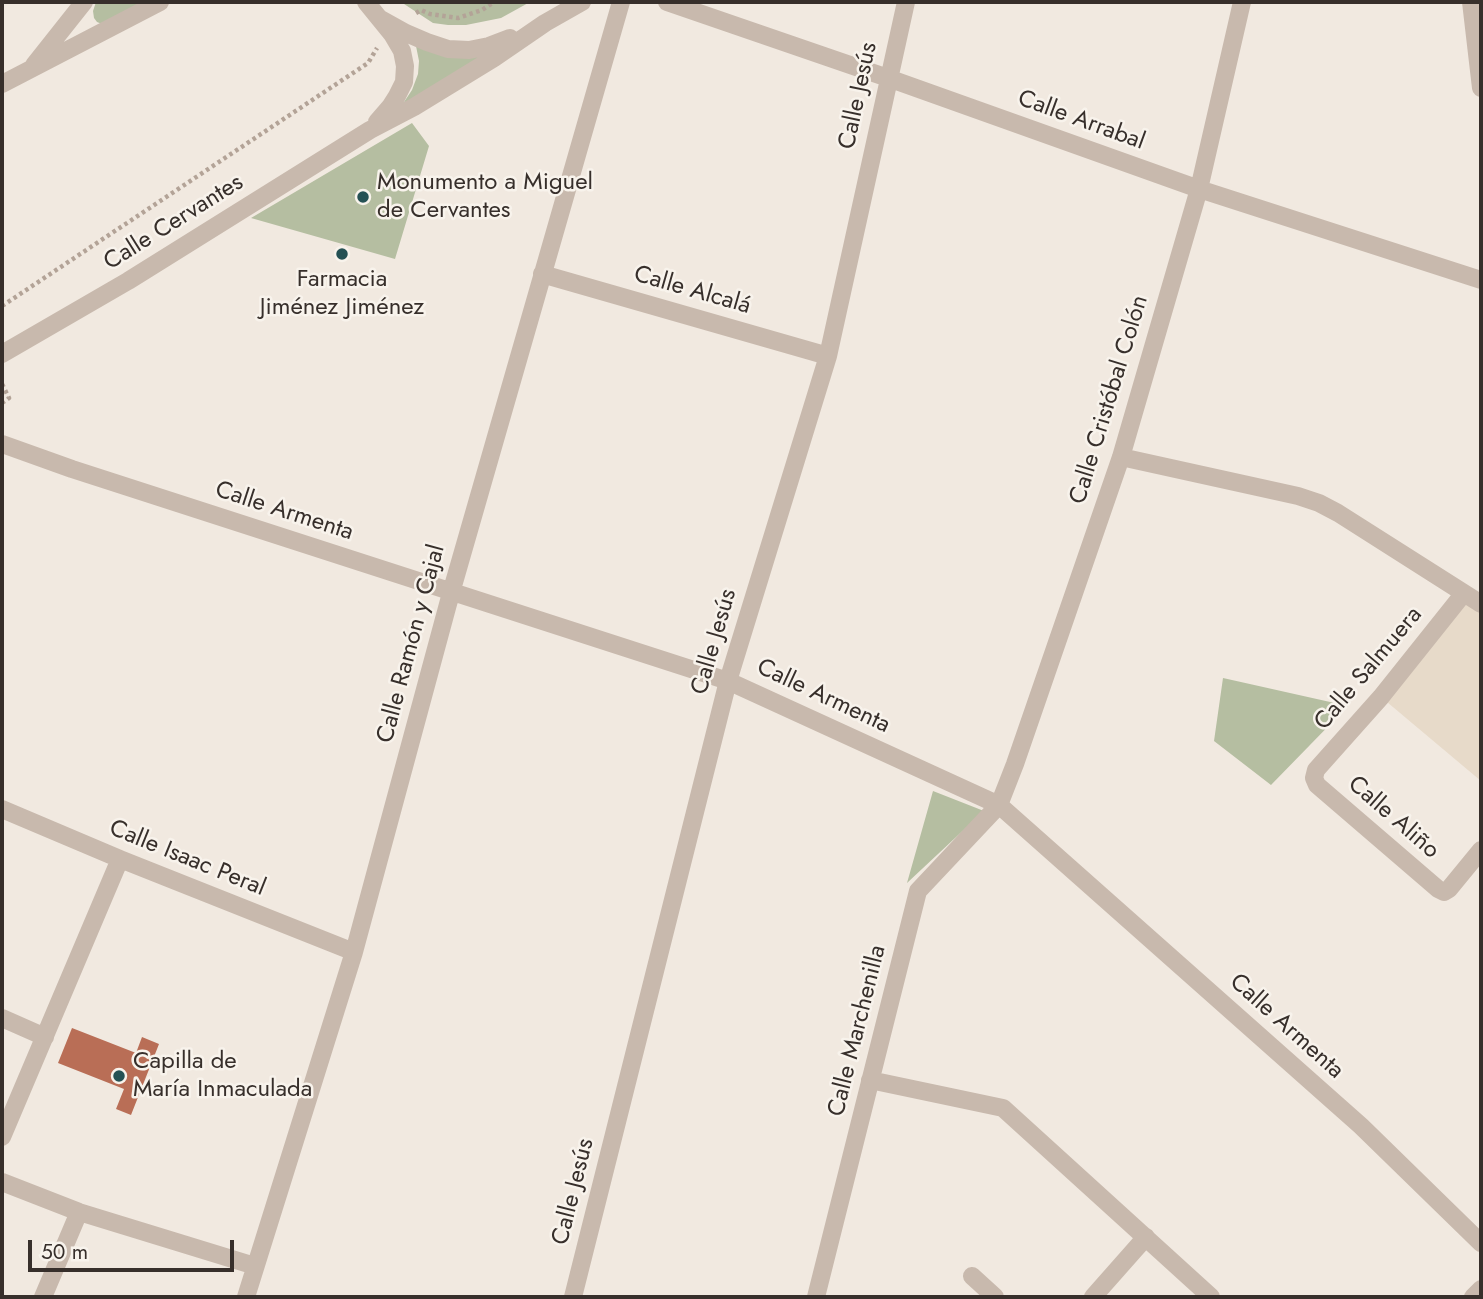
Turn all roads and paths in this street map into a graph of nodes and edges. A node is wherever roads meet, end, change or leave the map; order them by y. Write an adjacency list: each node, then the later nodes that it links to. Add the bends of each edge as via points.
1 (84, 2): 13 (street)
2 (160, 2): 13 (street)
3 (366, 2): 12 (street)
4 (494, 2): 12 (path, via 458,18 421,10)
5 (582, 2): 11 (street)
6 (621, 2): 18 (street, Calle Ramón y Cajal)
7 (667, 2): 14 (street, Calle Arrabal)
8 (906, 2): 14 (street, Calle Jesús)
9 (1242, 2): 17 (street, Calle Cristóbal Colón)
10 (1471, 2): 15 (street)
11 (545, 23): 12 (street, via 469,50 448,49); 16 (street)
12 (388, 25): 16 (street, via 401,51 404,82); 20 (path, via 368,63)
13 (12, 75)
14 (888, 78): 17 (street, Calle Arrabal); 22 (street, Calle Jesús)
15 (1481, 88)
16 (370, 130): 21 (street, Calle Cervantes)
17 (1199, 189): 19 (street, Calle Arrabal); 26 (street, Calle Cristóbal Colón)
18 (542, 274): 22 (street, Calle Alcalá); 27 (street, Calle Ramón y Cajal)
19 (1481, 280)
20 (2, 306)
21 (2, 354)
22 (828, 356): 30 (street, Calle Jesús)
23 (2, 384): 24 (path, via 9,398)
24 (2, 403)
25 (2, 444): 27 (street, Calle Armenta)
26 (1121, 457): 28 (street, via 1319,503); 32 (street, Calle Cristóbal Colón)
27 (451, 593): 30 (street, Calle Armenta); 36 (street, Calle Ramón y Cajal)
28 (1464, 593): 29 (street); 31 (street, Calle Salmuera)
29 (1481, 604)
30 (727, 681): 32 (street, Calle Armenta); 50 (street, Calle Jesús)
31 (1314, 778): 34 (street, Calle Aliño, via 1444,892)
32 (999, 805): 39 (street, Calle Marchenilla, via 918,891); 44 (street, Calle Armenta, via 1361,1126)
33 (2, 809): 35 (street, Calle Isaac Peral)
34 (1481, 850)
35 (120, 859): 36 (street, Calle Isaac Peral); 38 (street)
36 (354, 952): 45 (street, Calle Ramón y Cajal)
37 (2, 1018): 38 (street)
38 (45, 1037): 40 (street)
39 (870, 1080): 43 (street, via 1003,1108); 51 (street, Calle Marchenilla)
40 (2, 1137)
41 (2, 1182): 42 (street)
42 (79, 1212): 45 (street); 48 (street)
43 (1146, 1237): 53 (street); 54 (street)
44 (1481, 1243)
45 (255, 1266): 49 (street, Calle Ramón y Cajal)
46 (972, 1276): 52 (street)
47 (1481, 1289): 55 (street)
48 (43, 1297)
49 (246, 1297)
50 (573, 1297)
51 (816, 1297)
52 (995, 1297)
53 (1093, 1297)
54 (1212, 1297)
55 (1473, 1297)

